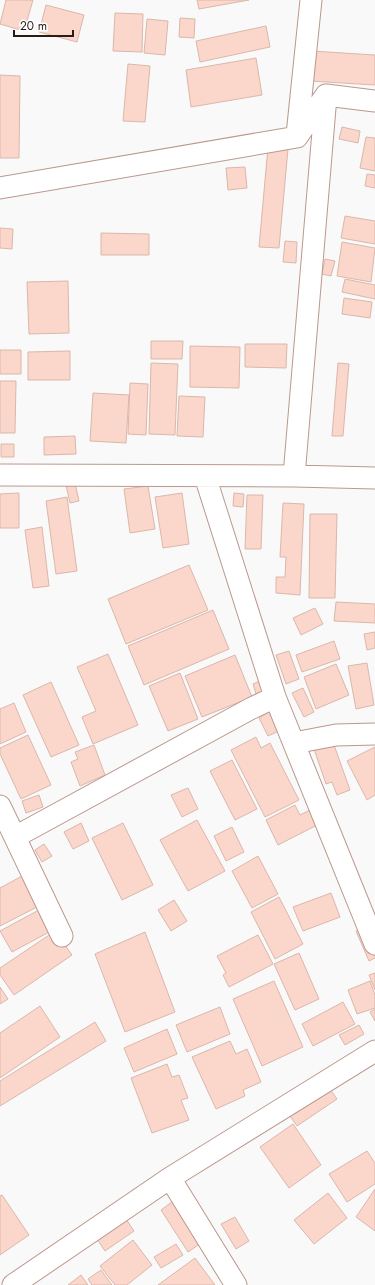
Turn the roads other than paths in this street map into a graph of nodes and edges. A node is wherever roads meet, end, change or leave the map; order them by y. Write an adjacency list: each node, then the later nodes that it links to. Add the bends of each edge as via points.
1 (311, 0): 4 (street)
2 (326, 95): 3 (street); 4 (street); 8 (street)
3 (375, 101)
4 (297, 137): 5 (street)
5 (0, 188)
6 (0, 475): 7 (street)
7 (205, 476): 8 (street); 10 (street)
8 (294, 476): 9 (street)
9 (375, 478)
10 (275, 698): 12 (street); 14 (street, via 250,709)
11 (375, 734): 12 (street, via 336,735)
12 (294, 743): 16 (street)
13 (0, 806): 14 (street)
14 (15, 838): 15 (street)
15 (62, 936)
16 (375, 944)
17 (375, 1051): 18 (street)
18 (170, 1178): 19 (street); 20 (street)
19 (13, 1285)
20 (236, 1285)

